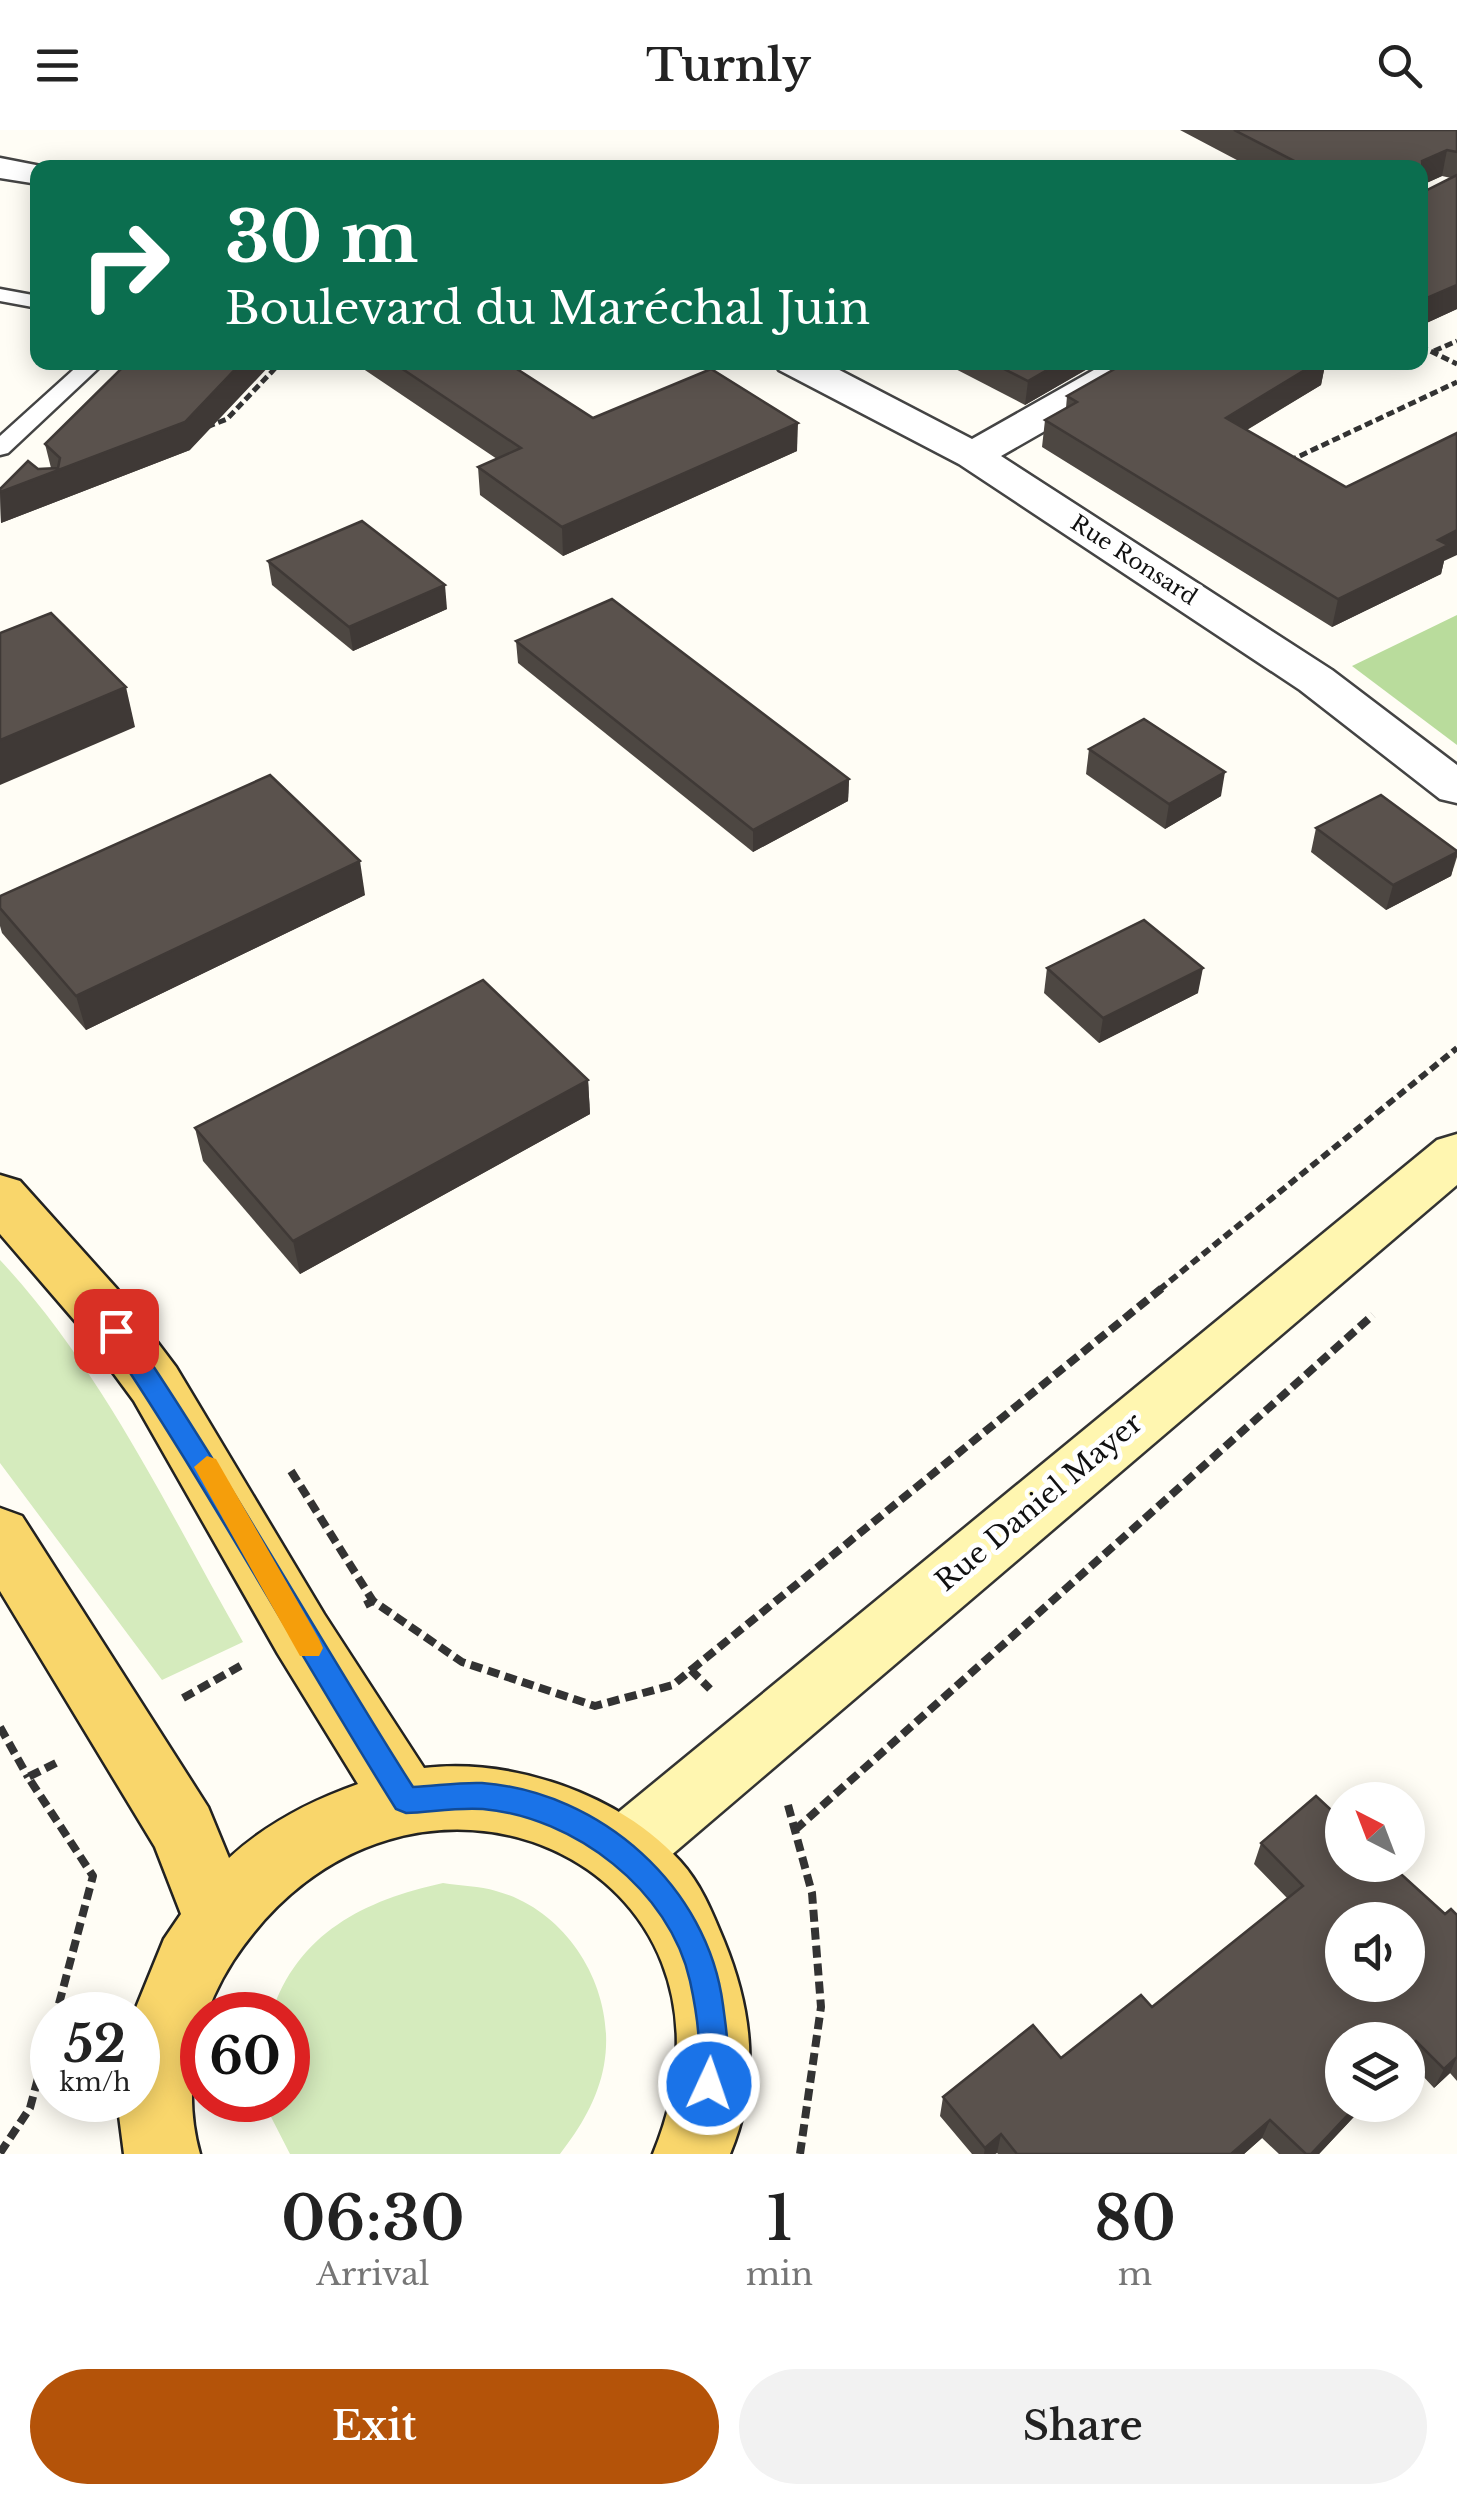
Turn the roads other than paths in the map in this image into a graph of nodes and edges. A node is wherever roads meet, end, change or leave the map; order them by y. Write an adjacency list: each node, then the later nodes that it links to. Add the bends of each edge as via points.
1 (0, 168): 2 (street)
2 (30, 173)
3 (0, 296): 4 (lane)
4 (30, 301)
5 (87, 370): 8 (lane)
6 (808, 370): 9 (street, Rue Ronsard)
7 (1123, 370): 9 (street)
8 (7, 450)
9 (974, 454): 10 (street, Rue Ronsard, via 1316,680)
10 (1457, 788)
11 (1457, 1154): 15 (main road, Rue Daniel Mayer)
12 (0, 1196): 14 (main road, via 155,1384)
13 (0, 1534): 16 (main road, via 100,1742 183,1830)
14 (406, 1800): 15 (main road, via 502,1800 557,1814); 16 (main road, via 336,1822 272,1861)
15 (623, 1852): 18 (main road, via 673,1908 704,1978 714,2057)
16 (217, 1914): 17 (main road, via 177,1982 156,2060)
17 (162, 2154)
18 (691, 2154)

